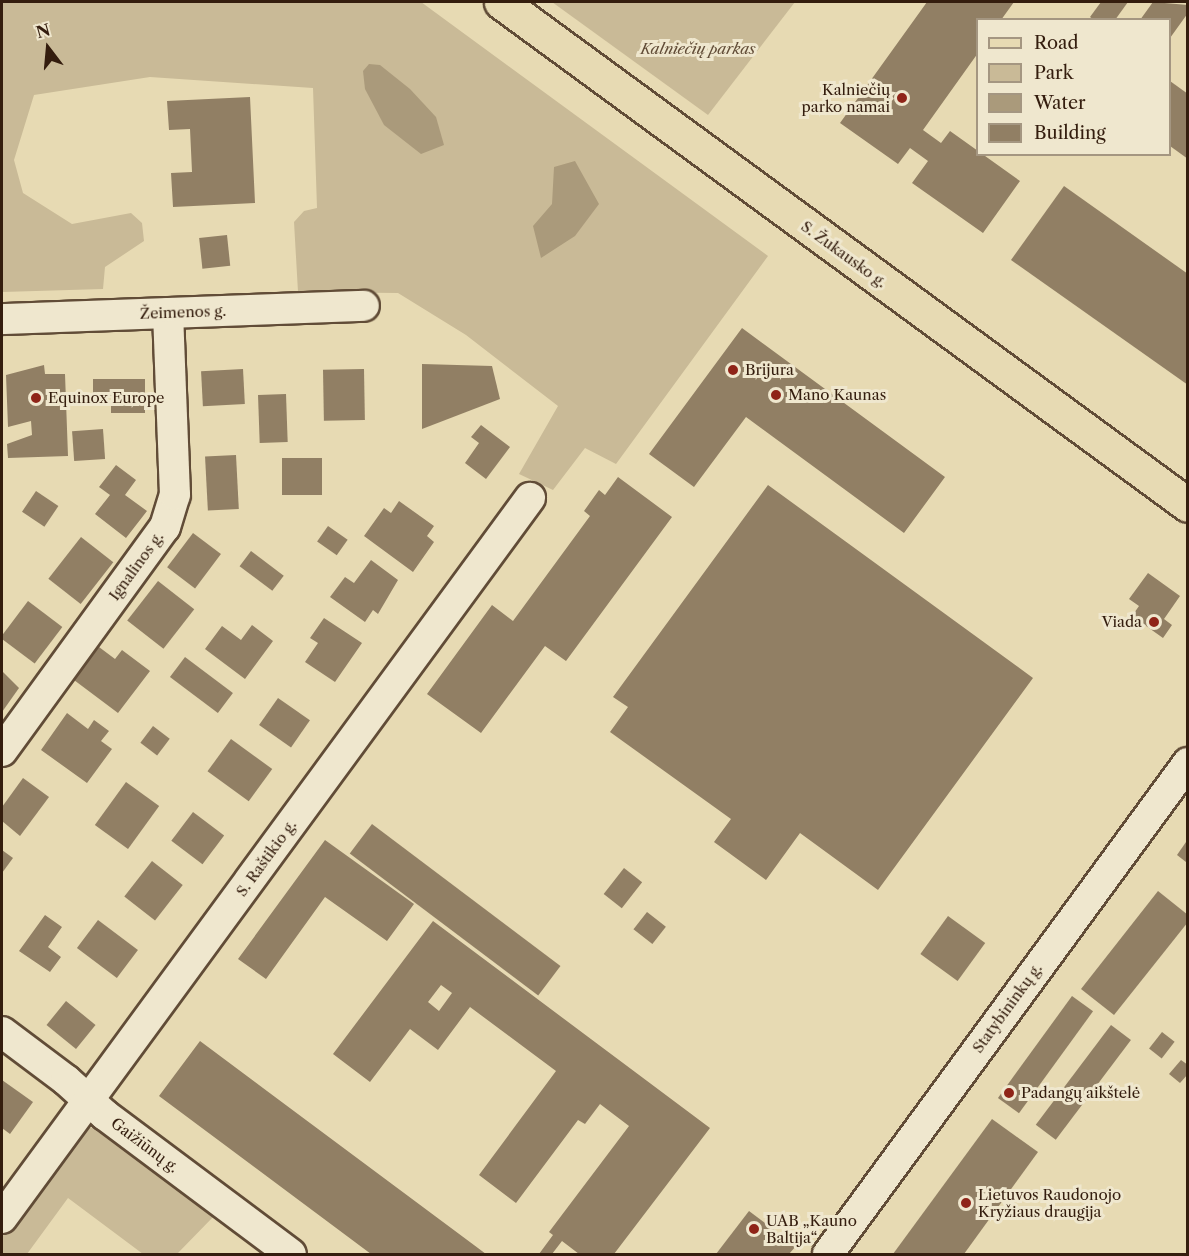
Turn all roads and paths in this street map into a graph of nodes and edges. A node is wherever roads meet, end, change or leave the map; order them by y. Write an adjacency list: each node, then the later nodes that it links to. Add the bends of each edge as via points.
1 (501, 2): 6 (main road, S. Žukausko g.)
2 (364, 306): 3 (street, Žeimenos g.)
3 (168, 313): 4 (street, Žeimenos g.); 7 (street, Ignalinos g., via 175,495 165,527)
4 (2, 319)
5 (530, 498): 10 (street, S. Raštikio g.)
6 (1188, 505)
7 (2, 752)
8 (1188, 763): 13 (street, Statybininkų g.)
9 (2, 1032): 10 (street, Gaižiūnų g.)
10 (88, 1101): 11 (street, S. Raštikio g.); 12 (street, Gaižiūnų g.)
11 (2, 1218)
12 (291, 1254)
13 (828, 1254)

